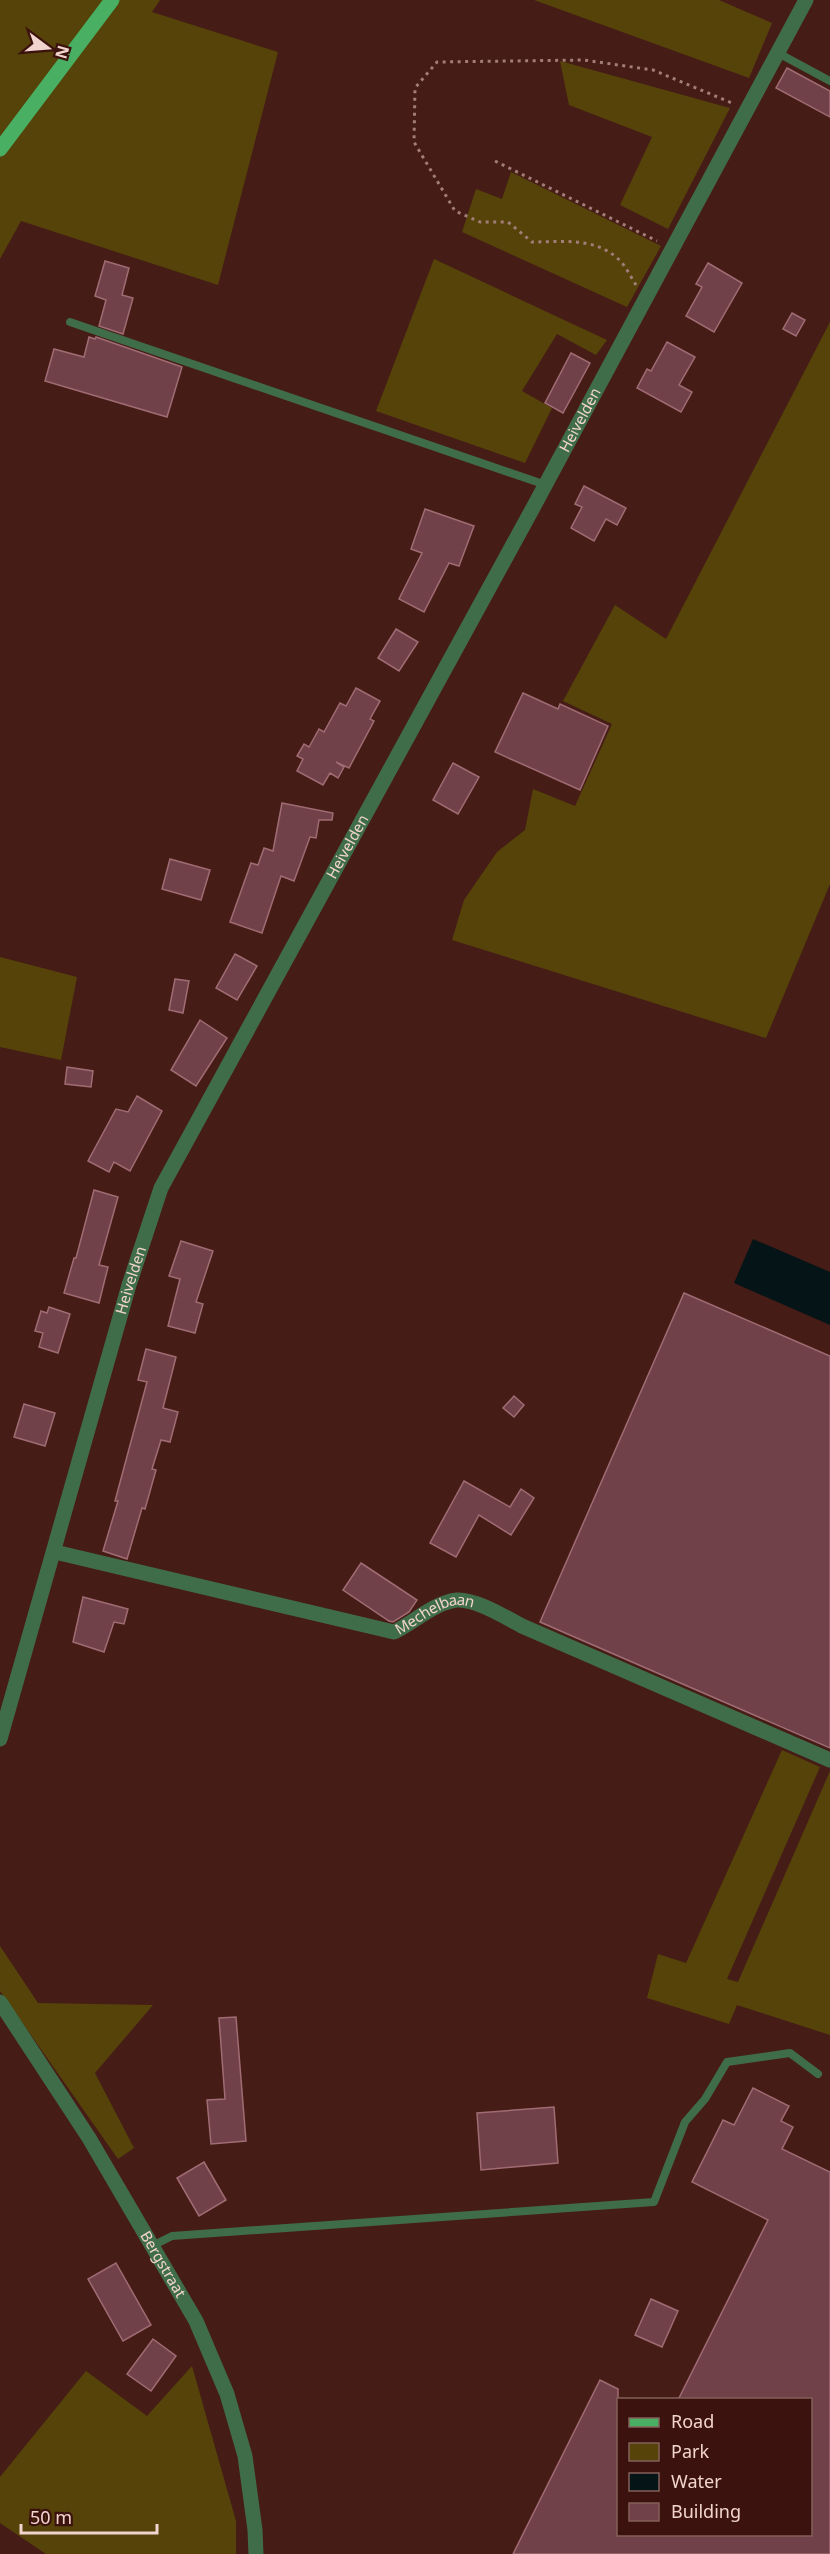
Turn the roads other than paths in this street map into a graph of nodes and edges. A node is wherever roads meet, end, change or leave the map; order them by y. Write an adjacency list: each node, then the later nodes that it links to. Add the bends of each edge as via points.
1 (112, 0): 5 (main road)
2 (806, 0): 3 (street, Heivelden)
3 (778, 54): 4 (lane); 7 (street, Heivelden)
4 (830, 81)
5 (0, 149)
6 (70, 322): 7 (lane)
7 (546, 485): 8 (street, Heivelden, via 161,1188 129,1284)
8 (55, 1552): 9 (street, Heivelden); 10 (street, Mechelbaan, via 394,1632 457,1600 484,1607)
9 (0, 1739)
10 (830, 1760)
11 (0, 2002): 13 (street, Bergstraat, via 89,2138)
12 (818, 2074): 13 (lane, via 790,2054 727,2062 705,2100 686,2122 654,2202 172,2236)
13 (152, 2246): 14 (street, Bergstraat, via 196,2321 227,2394 245,2456)
14 (256, 2554)

